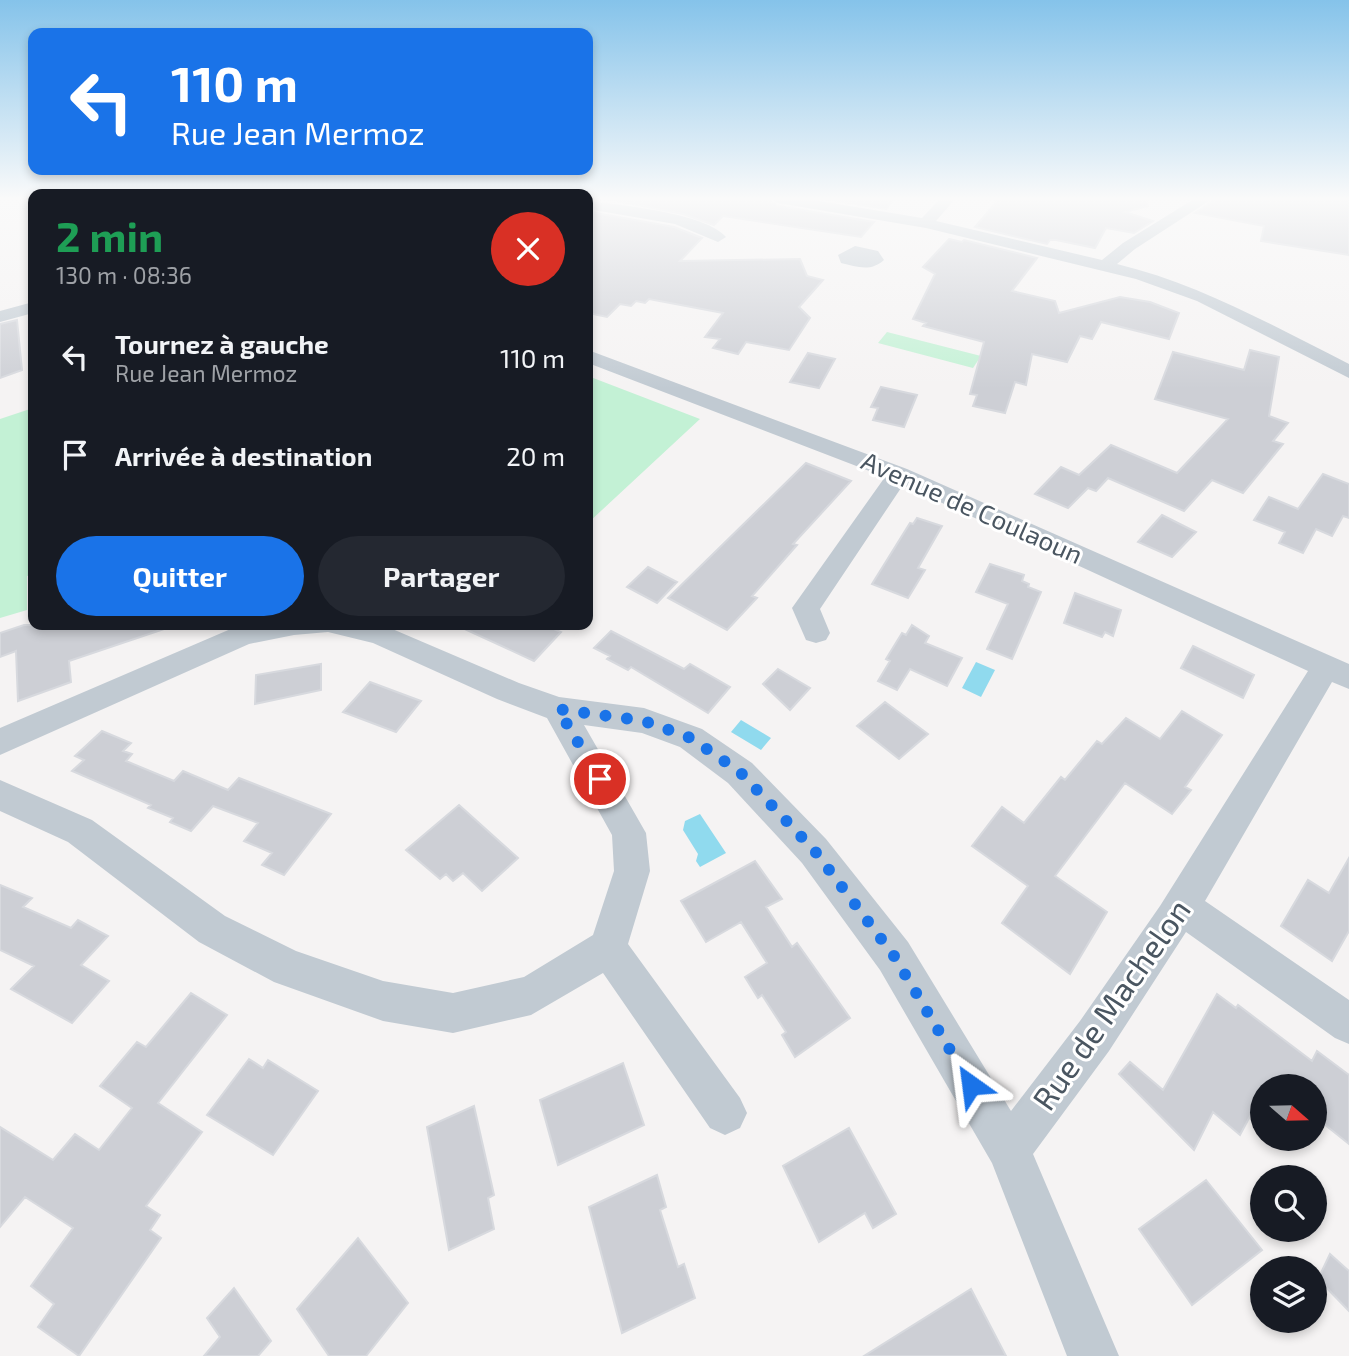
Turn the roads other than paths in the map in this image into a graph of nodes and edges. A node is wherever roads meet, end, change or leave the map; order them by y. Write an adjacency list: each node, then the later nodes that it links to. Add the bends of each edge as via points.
1 (1094, 262): 4 (street)
2 (1109, 262): 4 (street)
3 (1146, 262): 5 (street)
4 (1106, 265): 5 (street)
5 (1203, 297): 9 (street)
6 (28, 309): 7 (street)
7 (0, 317)
8 (593, 358): 10 (street, Avenue de Coulaoun)
9 (1349, 372)
10 (899, 474): 13 (street, via 806,608); 14 (street, Avenue de Coulaoun)
11 (268, 630): 16 (street, via 243,635)
12 (360, 630): 15 (street)
13 (816, 633)
14 (1337, 672): 18 (street, Rue de Machelon, via 1321,676)
15 (558, 709): 19 (street, via 629,833 632,871); 22 (street, via 644,721 691,738 740,772 814,850 894,956)
16 (0, 742)
17 (0, 795): 19 (street, via 80,831 212,929 288,968 383,1002 453,1013 531,995)
18 (1182, 907): 20 (street); 22 (street, Rue de Machelon, via 1059,1087)
19 (608, 948): 21 (street)
20 (1349, 1024)
21 (725, 1113)
22 (1009, 1149): 23 (street)
23 (1093, 1356)

